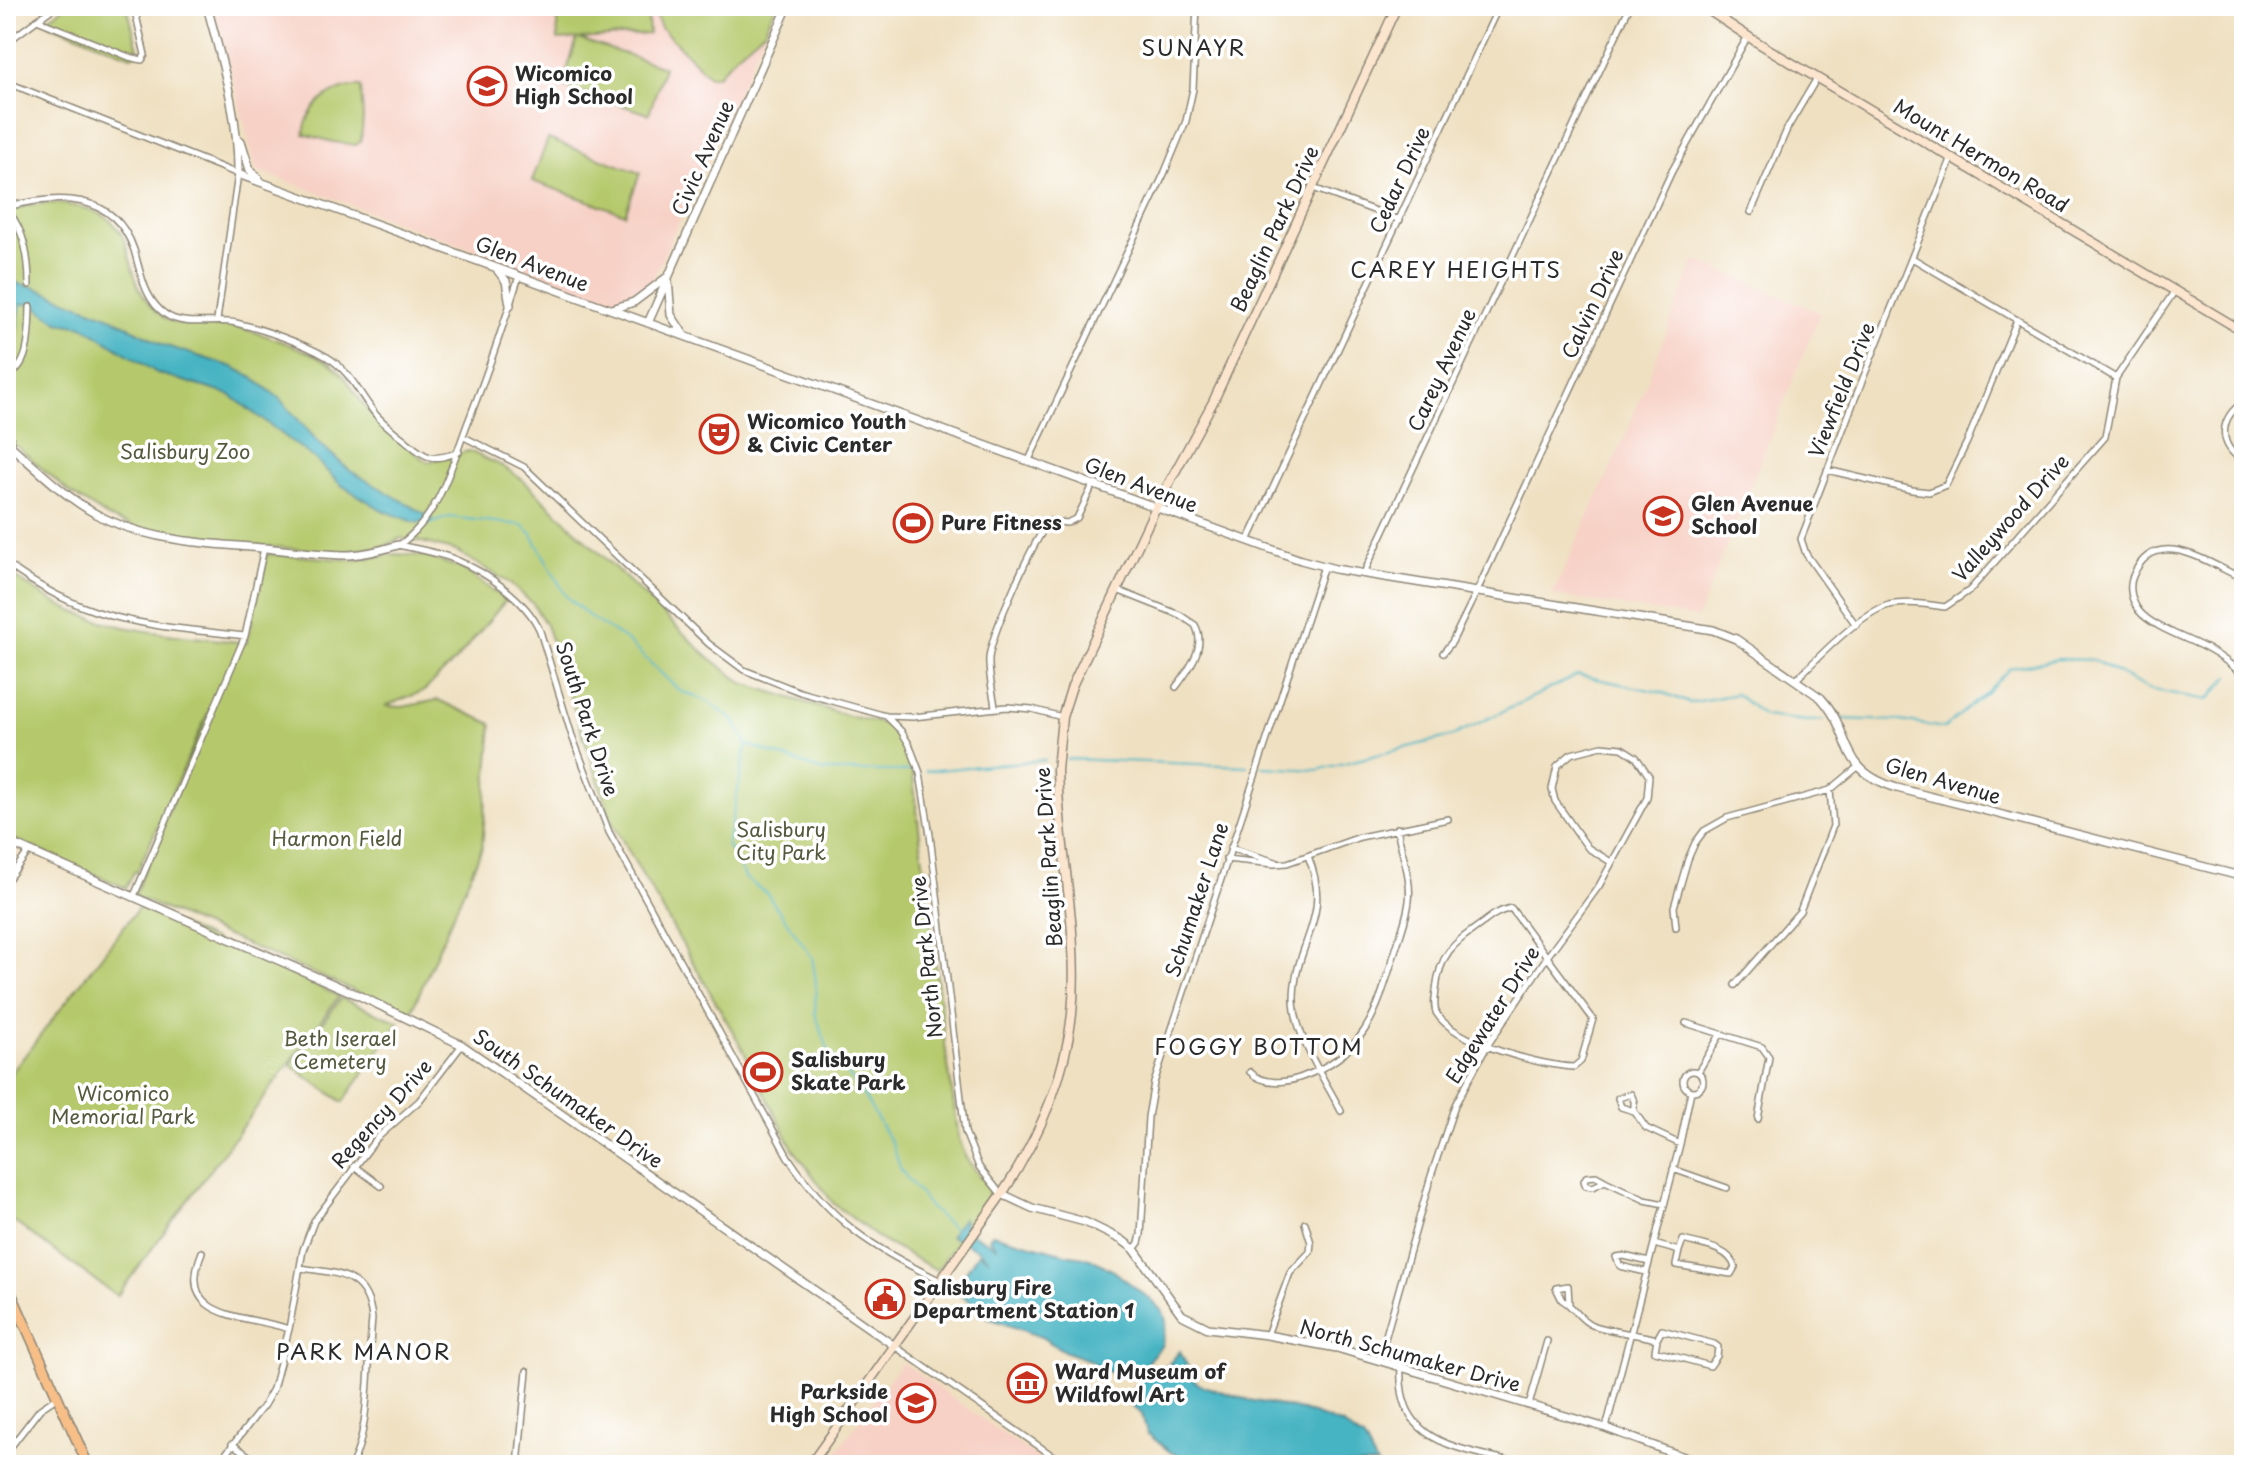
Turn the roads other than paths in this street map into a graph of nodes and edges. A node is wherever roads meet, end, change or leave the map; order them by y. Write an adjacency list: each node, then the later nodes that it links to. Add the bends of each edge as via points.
1 (56, 6): 10 (street)
2 (134, 6): 10 (street, via 142,60)
3 (207, 6): 15 (street)
4 (788, 6): 26 (street, Civic Avenue)
5 (1197, 6): 44 (street, via 1186,121)
6 (1397, 6): 19 (main road, Beaglin Park Drive)
7 (1499, 6): 22 (street, Cedar Drive)
8 (1630, 6): 54 (street, Carey Avenue)
9 (1708, 7): 11 (main road, Mount Hermon Road)
10 (37, 20): 12 (street)
11 (1748, 36): 13 (main road, Mount Hermon Road); 57 (street, Calvin Drive, via 1672,171)
12 (6, 43)
13 (1817, 78): 16 (main road, Mount Hermon Road); 21 (street, via 1788,127)
14 (6, 82): 17 (street, Glen Avenue)
15 (238, 131): 17 (street); 18 (street, via 250,170)
16 (1952, 157): 23 (street, Viewfield Drive); 28 (main road, Mount Hermon Road)
17 (238, 174): 18 (street, Glen Avenue); 32 (street)
18 (264, 184): 24 (street, Glen Avenue)
19 (1313, 188): 22 (street); 48 (main road, Beaglin Park Drive, via 1213,402)
20 (6, 208): 27 (street, via 19,228); 32 (street, via 60,198 104,211 133,247 144,285 160,311 175,320)
21 (1751, 212)
22 (1400, 220): 49 (street, Cedar Drive)
23 (1912, 258): 33 (street); 46 (street, Viewfield Drive)
24 (494, 266): 25 (street, Glen Avenue); 29 (street, via 506,281)
25 (519, 276): 29 (street); 31 (street, Glen Avenue)
26 (668, 276): 31 (street, via 634,302); 34 (street, Civic Avenue); 36 (street, via 671,315)
27 (29, 285)
28 (2174, 292): 35 (main road, Mount Hermon Road); 38 (street, Valleywood Drive)
29 (510, 305): 41 (street)
30 (30, 307): 37 (street, via 24,355 17,371)
31 (609, 310): 34 (street, Glen Avenue)
32 (217, 320): 43 (street, via 328,357 353,379 378,417 427,457)
33 (2017, 320): 38 (street); 46 (street, via 1946,485 1929,492 1912,490)
34 (648, 323): 36 (street, Glen Avenue)
35 (2244, 332)
36 (686, 337): 44 (street, Glen Avenue)
37 (6, 376)
38 (2116, 378): 58 (street, Valleywood Drive, via 2105,437 1970,590 1945,607 1883,607)
39 (2244, 402): 45 (street, via 2230,412 2224,431 2229,448)
40 (6, 416): 42 (street, South Park Drive)
41 (464, 437): 43 (street); 65 (street, via 524,467 709,644 744,670)
42 (9, 445): 51 (street, South Park Drive, via 106,519 154,536)
43 (459, 452): 50 (street, via 428,516)
44 (1029, 460): 47 (street, Glen Avenue)
45 (2244, 461)
46 (1827, 470): 58 (street, Viewfield Drive, via 1802,547)
47 (1094, 484): 48 (street, Glen Avenue); 64 (street, via 1077,518 1050,521 1027,560 992,643 989,665)
48 (1156, 507): 49 (street, Glen Avenue); 56 (main road, Beaglin Park Drive)
49 (1248, 541): 53 (street, Glen Avenue)
50 (398, 545): 51 (street, South Park Drive, via 351,555); 112 (street, South Park Drive, via 462,562 508,592 532,616 609,832 788,1157 844,1224)
51 (264, 548): 59 (street)
52 (6, 563): 59 (street, via 101,615)
53 (1324, 566): 54 (street, Glen Avenue); 72 (street, Schumaker Lane)
54 (1364, 573): 57 (street, Glen Avenue)
55 (2244, 579): 61 (street, via 2165,547 2141,564 2131,585 2135,604 2147,618 2213,651)
56 (1117, 590): 63 (street, via 1195,625 1198,650); 66 (main road, Beaglin Park Drive)
57 (1477, 591): 60 (street, Calvin Drive); 62 (street, Glen Avenue, via 1713,630 1736,639)
58 (1856, 625): 62 (street, Valleywood Drive)
59 (245, 636): 80 (street)
60 (1443, 653)
61 (2244, 676)
62 (1796, 680): 67 (street, Glen Avenue, via 1827,705)
63 (1176, 687)
64 (995, 707): 65 (street); 66 (street)
65 (886, 716): 101 (street, North Park Drive, via 909,744 920,773 965,1132 979,1167)
66 (1062, 717): 101 (main road, Beaglin Park Drive, via 1057,785 1072,951 1070,1029 1042,1122)
67 (1859, 766): 68 (street); 78 (street, Glen Avenue, via 1897,788)
68 (1830, 790): 81 (street, via 1727,818 1704,831 1688,859 1674,907); 83 (street, via 1833,826 1800,911)
69 (1448, 819): 70 (street)
70 (1397, 828): 74 (street); 88 (street, via 1409,901 1390,969 1367,1029 1345,1054)
71 (6, 841): 73 (street, South Schumaker Drive)
72 (1230, 848): 75 (street, Schumaker Lane); 77 (street)
73 (29, 851): 79 (street); 80 (street, South Schumaker Drive)
74 (1308, 856): 77 (street); 88 (street, via 1318,898 1294,1000 1304,1040)
75 (1226, 859): 77 (street); 105 (street, Schumaker Lane, via 1154,1083 1141,1235)
76 (1611, 862): 76 (street, Edgewater Drive, via 1588,848 1555,801 1552,783 1557,766 1571,754 1602,746 1622,748 1636,757 1650,782 1647,798); 82 (street, Edgewater Drive)
77 (1280, 863)
78 (2244, 877)
79 (6, 882)
80 (134, 896): 86 (street, South Schumaker Drive)
81 (1676, 927)
82 (1547, 957): 87 (street, Edgewater Drive); 87 (street, via 1593,1019 1581,1061 1574,1067 1550,1065); 87 (street, via 1511,908 1499,911 1450,948 1436,983 1437,1014 1459,1033)
83 (1735, 985)
84 (1686, 1023): 85 (street)
85 (1720, 1035): 90 (street); 94 (street, via 1762,1047 1769,1057)
86 (462, 1045): 96 (street, Regency Drive, via 419,1101); 119 (street, South Schumaker Drive)
87 (1487, 1046): 120 (street, Edgewater Drive, via 1444,1135)
88 (1319, 1069): 89 (street, via 1277,1082); 92 (street)
89 (1250, 1072)
90 (1698, 1072): 91 (street, via 1702,1085); 91 (street, via 1683,1077)
91 (1691, 1091): 95 (street)
92 (1341, 1111)
93 (1634, 1111): 95 (street, via 1646,1128)
94 (1758, 1119)
95 (1680, 1144): 97 (street)
96 (354, 1166): 99 (street); 109 (street, Regency Drive, via 314,1221)
97 (1673, 1169): 100 (street); 102 (street)
98 (1605, 1181): 102 (street)
99 (381, 1186)
100 (1727, 1188)
101 (1002, 1194): 105 (street, North Schumaker Drive, via 1099,1228); 112 (main road, Beaglin Park Drive)
102 (1664, 1204): 104 (street)
103 (1305, 1223): 116 (street, via 1310,1252 1290,1273)
104 (1654, 1244): 106 (street); 108 (street)
105 (1134, 1249): 116 (street, North Schumaker Drive, via 1182,1315 1208,1328)
106 (1679, 1251): 106 (street, via 1683,1240 1724,1252 1735,1267 1731,1274 1722,1274 1676,1265)
107 (202, 1252): 114 (street, via 194,1274 204,1303 222,1313)
108 (1649, 1262): 110 (street); 110 (street, via 1616,1257 1620,1266)
109 (300, 1268): 114 (street, Regency Drive); 131 (street, via 353,1280 371,1305 365,1413 360,1449)
110 (1646, 1272): 115 (street)
111 (6, 1282): 123 (main road)
112 (942, 1282): 119 (main road, Beaglin Park Drive)
113 (1569, 1304): 115 (street, via 1591,1325)
114 (289, 1329): 126 (street, Regency Drive, via 273,1389)
115 (1631, 1332): 117 (street); 125 (street)
116 (1267, 1335): 120 (street, North Schumaker Drive)
117 (1657, 1339): 117 (street, via 1655,1351 1710,1366 1717,1356 1714,1344 1662,1330)
118 (1547, 1341): 124 (street)
119 (896, 1347): 133 (main road, Beaglin Park Drive); 134 (street, South Schumaker Drive)
120 (1379, 1360): 121 (street, North Schumaker Drive)
121 (1401, 1366): 124 (street, North Schumaker Drive); 135 (street, via 1404,1407 1431,1438)
122 (527, 1371): 132 (street)
123 (58, 1397): 127 (street, via 40,1409); 128 (main road)
124 (1529, 1405): 125 (street, North Schumaker Drive)
125 (1606, 1428): 136 (street, North Schumaker Drive)
126 (232, 1444): 129 (street, Regency Drive); 130 (street)
127 (6, 1453)
128 (88, 1465)
129 (217, 1465)
130 (262, 1465)
131 (351, 1465)
132 (518, 1465)
133 (810, 1465)
134 (1066, 1465)
135 (1525, 1465)
136 (1705, 1465)

